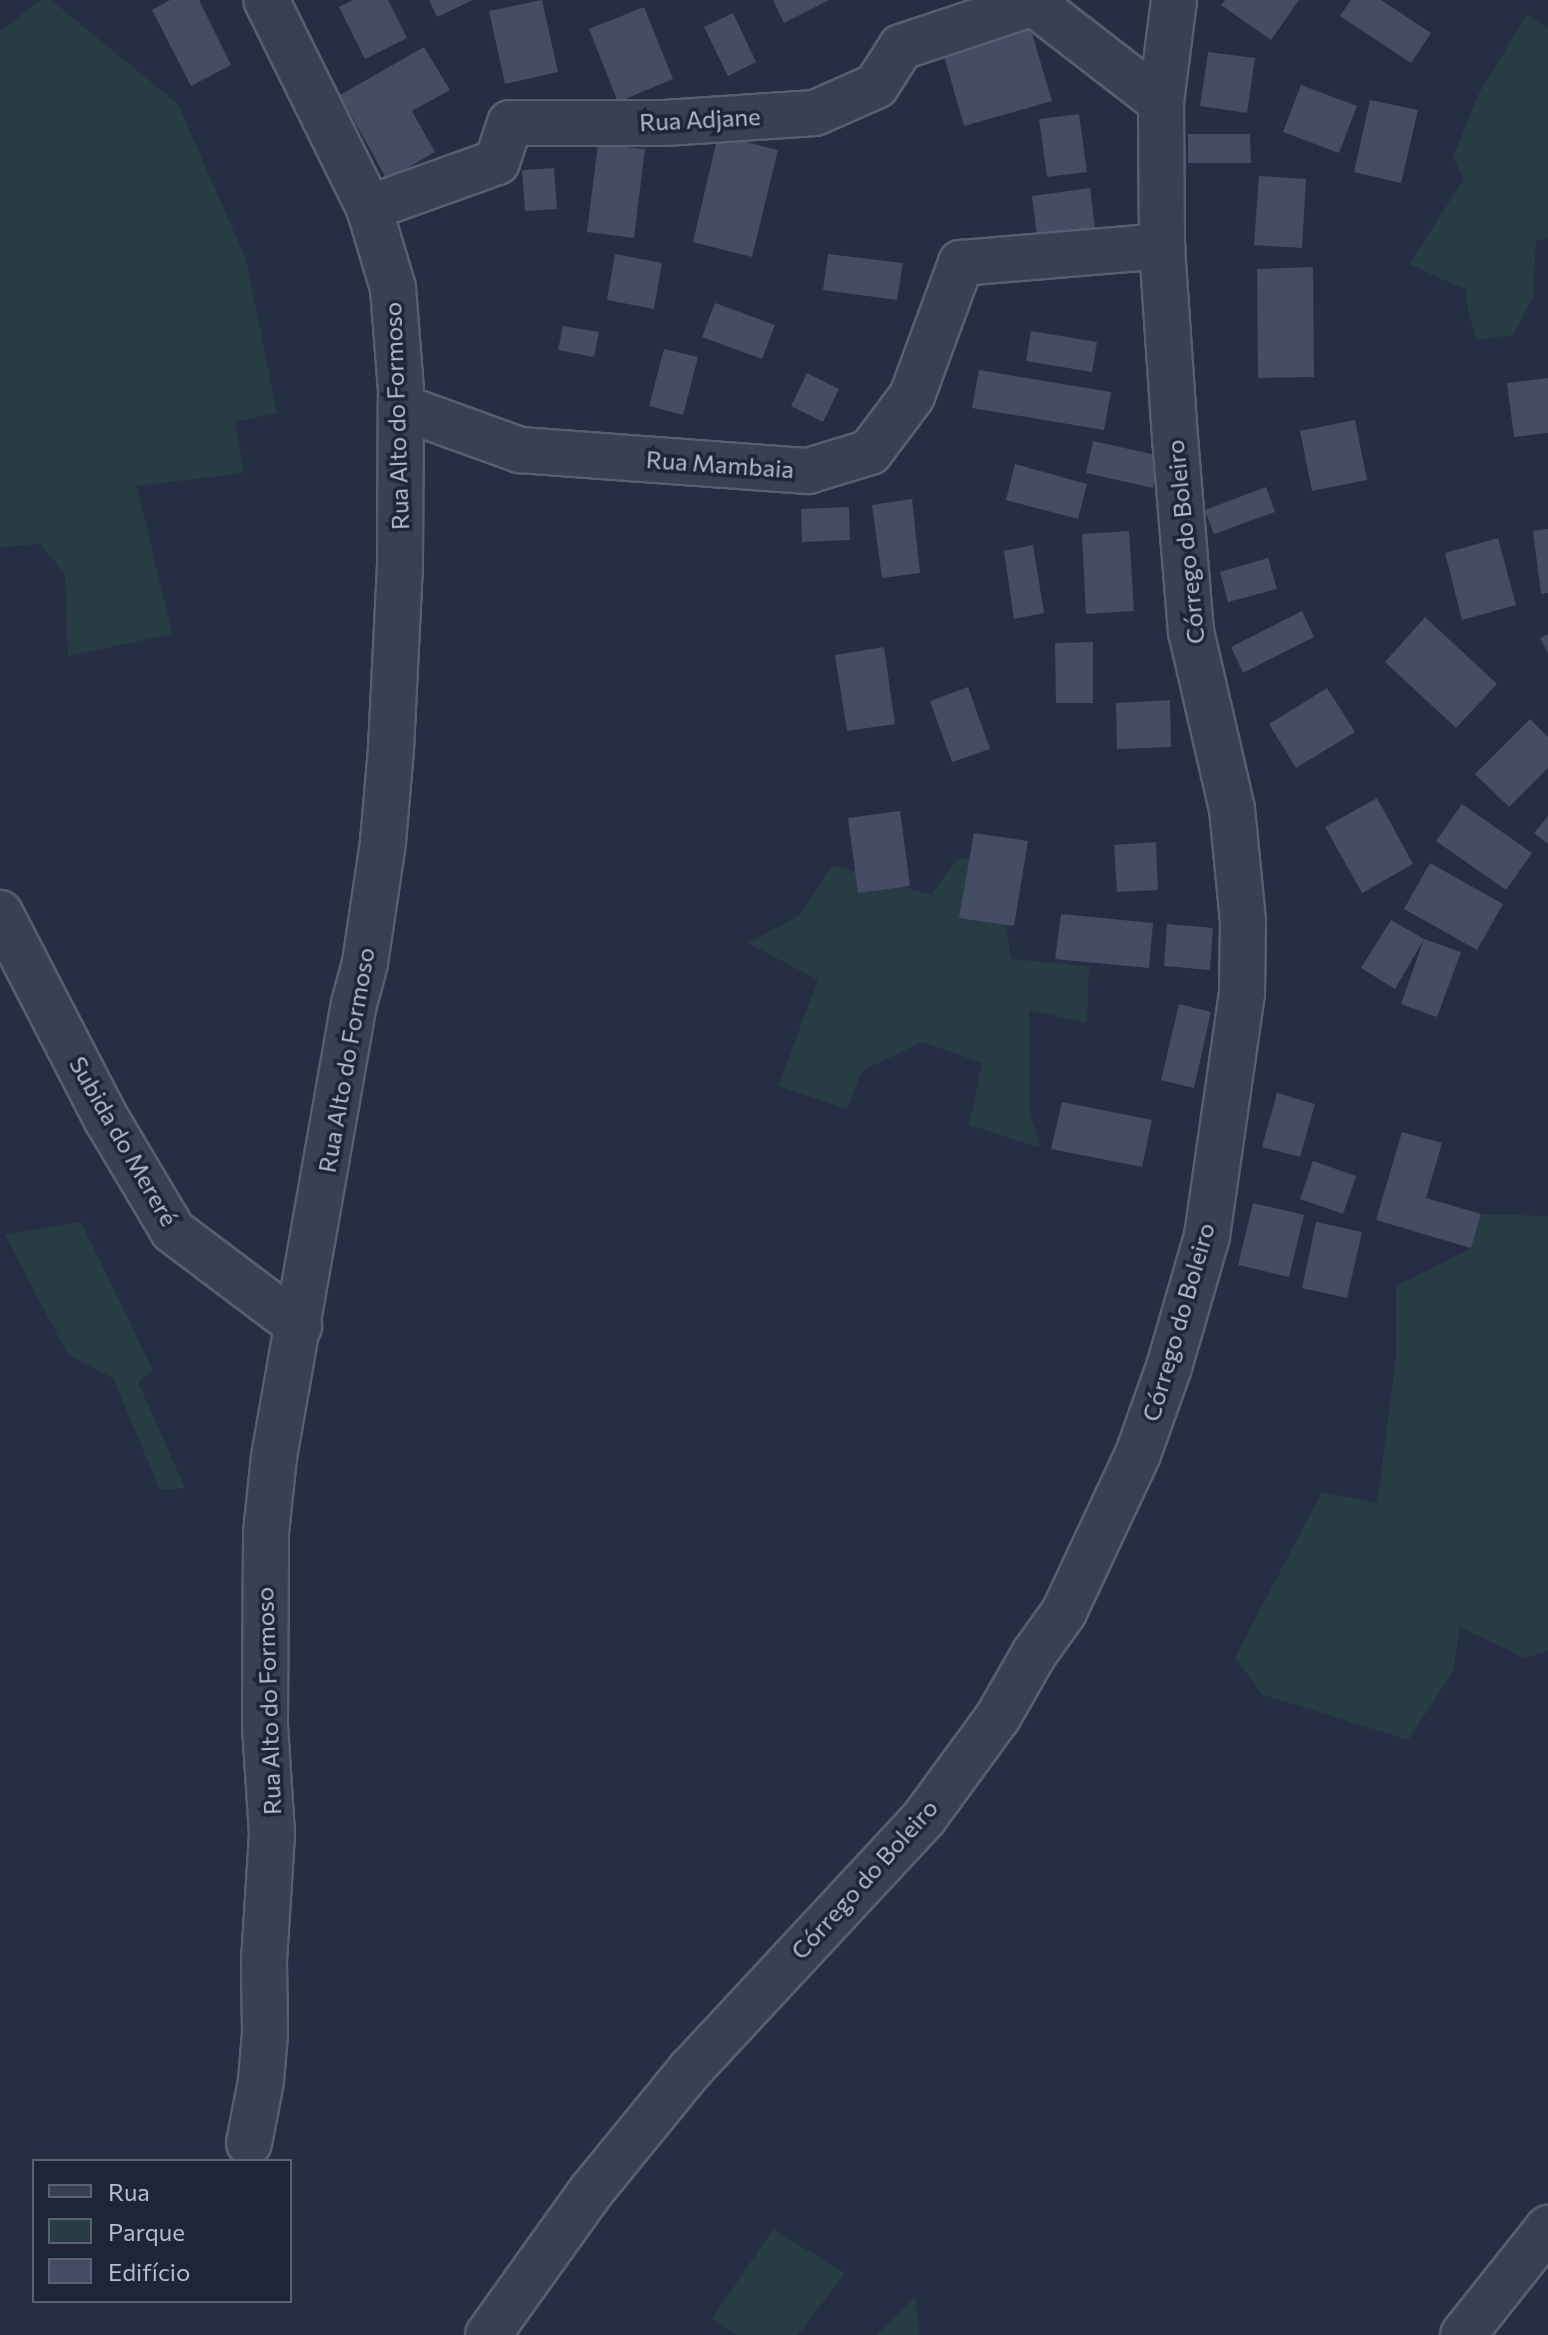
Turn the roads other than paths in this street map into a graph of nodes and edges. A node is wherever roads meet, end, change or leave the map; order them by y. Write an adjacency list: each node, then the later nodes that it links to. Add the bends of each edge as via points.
1 (266, 0): 5 (street, Rua Alto do Formoso)
2 (1174, 0): 4 (street, Córrego do Boleiro)
3 (1031, 2): 4 (street); 5 (street, Rua Adjane, via 901,47 876,86 815,113 665,123 510,123 497,162)
4 (1161, 102): 6 (street, Córrego do Boleiro)
5 (369, 208): 7 (street, Rua Alto do Formoso, via 393,288)
6 (1162, 246): 7 (street, Rua Mambaia, via 961,263 912,396 870,452 808,471 520,450); 12 (street, Córrego do Boleiro, via 1191,632 1232,809 1243,921 1242,993 1207,1236 1169,1367 1138,1454 1064,1612 998,1717 924,1818 690,2070 592,2190)
7 (401, 407): 9 (street, Rua Alto do Formoso, via 399,579 383,842)
8 (0, 913): 9 (street, Subida do Mereré, via 107,1120 173,1231)
9 (299, 1326): 10 (street, Rua Alto do Formoso, via 274,1457 266,1533 265,1725 272,1834 265,2033)
10 (249, 2143)
11 (1548, 2228): 13 (street)
12 (488, 2335)
13 (1463, 2335)

